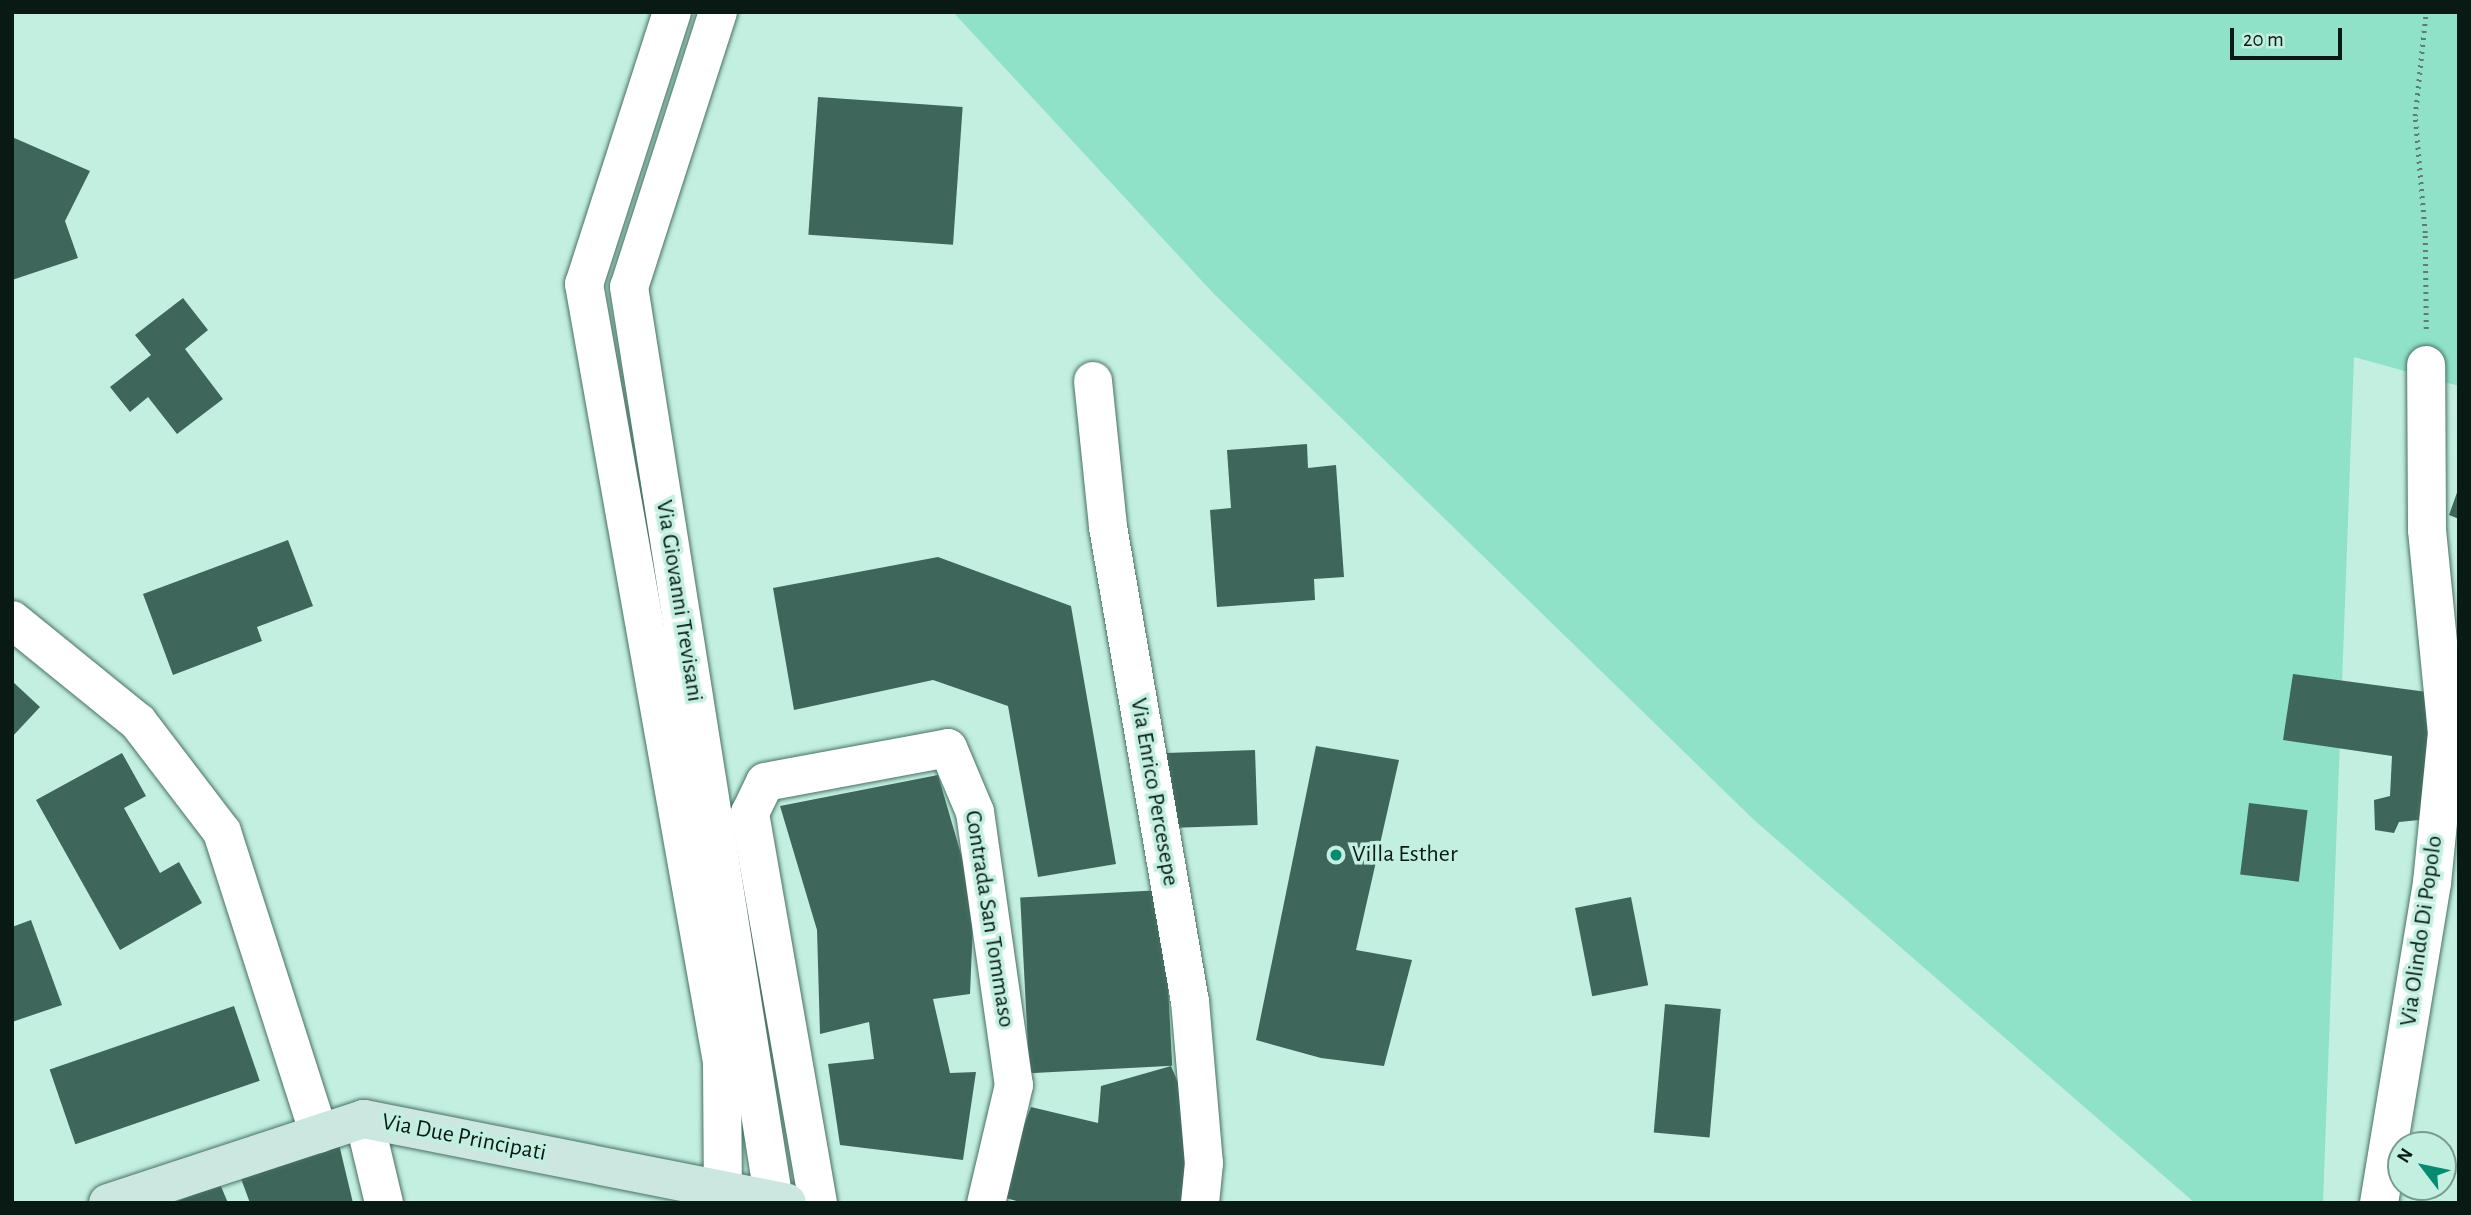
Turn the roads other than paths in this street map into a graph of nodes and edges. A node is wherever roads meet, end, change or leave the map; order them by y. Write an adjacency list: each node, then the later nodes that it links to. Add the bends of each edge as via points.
1 (672, 12): 8 (street, Via Giovanni Trevisani, via 583,284 722,1062)
2 (718, 12): 9 (street, Via Giovanni Trevisani, via 629,287)
3 (2426, 365): 15 (street, Via Olindo Di Popolo, via 2427,530 2447,733 2432,883)
4 (1093, 382): 14 (street, Via Enrico Percesepe, via 1108,527 1190,1001 1205,1163)
5 (12, 620): 7 (street, via 138,722 222,832)
6 (364, 1119): 7 (street, Via Due Principati); 8 (street, Via Due Principati); 11 (street)
7 (319, 1134): 10 (street, Via Due Principati)
8 (723, 1191): 9 (street, Via Due Principati)
9 (780, 1202)
10 (108, 1203)
11 (384, 1203)
12 (818, 1203): 13 (street, Contrada San Tommaso, via 750,813 765,782 948,748 975,812 1014,1085)
13 (986, 1203)
14 (1200, 1203)
15 (2379, 1203)

